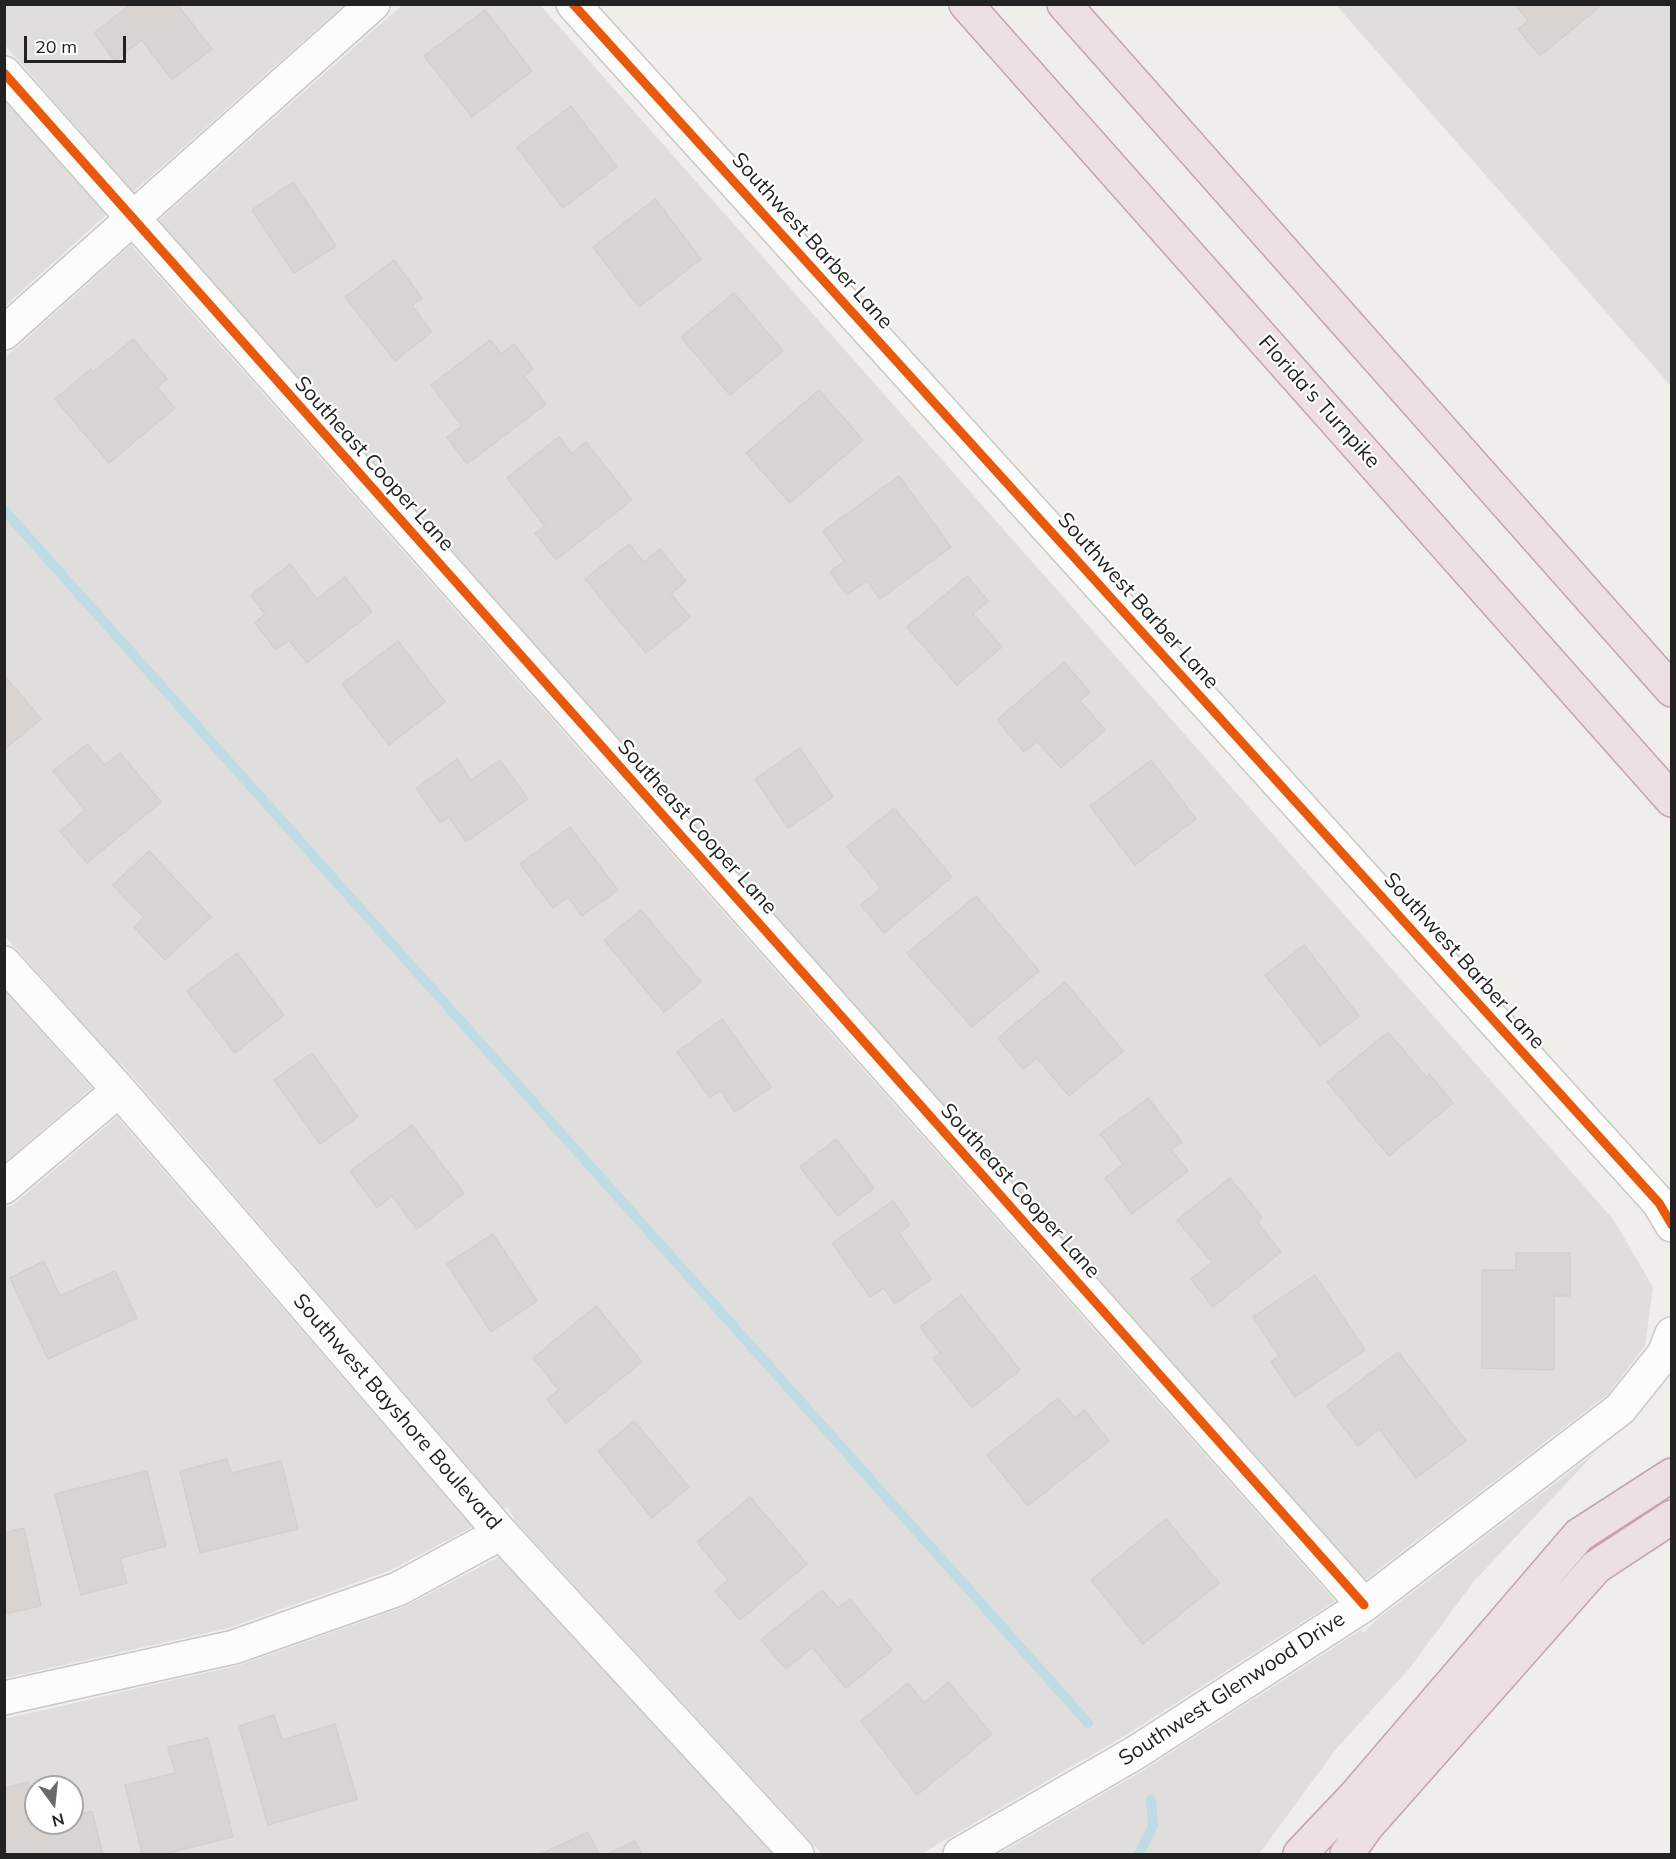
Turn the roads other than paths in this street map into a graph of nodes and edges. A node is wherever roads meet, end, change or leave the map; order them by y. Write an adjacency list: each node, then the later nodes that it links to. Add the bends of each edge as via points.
1 (373, 4): 6 (street)
2 (573, 4): 13 (street, Southwest Barber Lane, via 1643,1185)
3 (966, 4): 9 (highway, Florida's Turnpike)
4 (1064, 4): 8 (highway)
5 (4, 73): 6 (street, Southeast Cooper Lane)
6 (132, 218): 7 (street); 18 (street, Southeast Cooper Lane)
7 (4, 333)
8 (1671, 690)
9 (1671, 800)
10 (4, 963): 11 (street, Southwest Bayshore Boulevard)
11 (119, 1090): 12 (street); 17 (street, Southwest Bayshore Boulevard)
12 (4, 1187)
13 (1671, 1225)
14 (1671, 1334): 18 (street, Southwest Glenwood Drive, via 1664,1354 1620,1409)
15 (1671, 1474): 22 (highway, via 1579,1535 1355,1796)
16 (1671, 1517): 23 (highway, via 1596,1566 1367,1826)
17 (501, 1533): 19 (street, via 398,1588 234,1647); 20 (street, Southwest Bayshore Boulevard)
18 (1364, 1605): 21 (street, Southwest Glenwood Drive, via 1135,1752)
19 (4, 1698)
20 (798, 1854)
21 (960, 1854)
22 (1300, 1854)
23 (1347, 1854)

